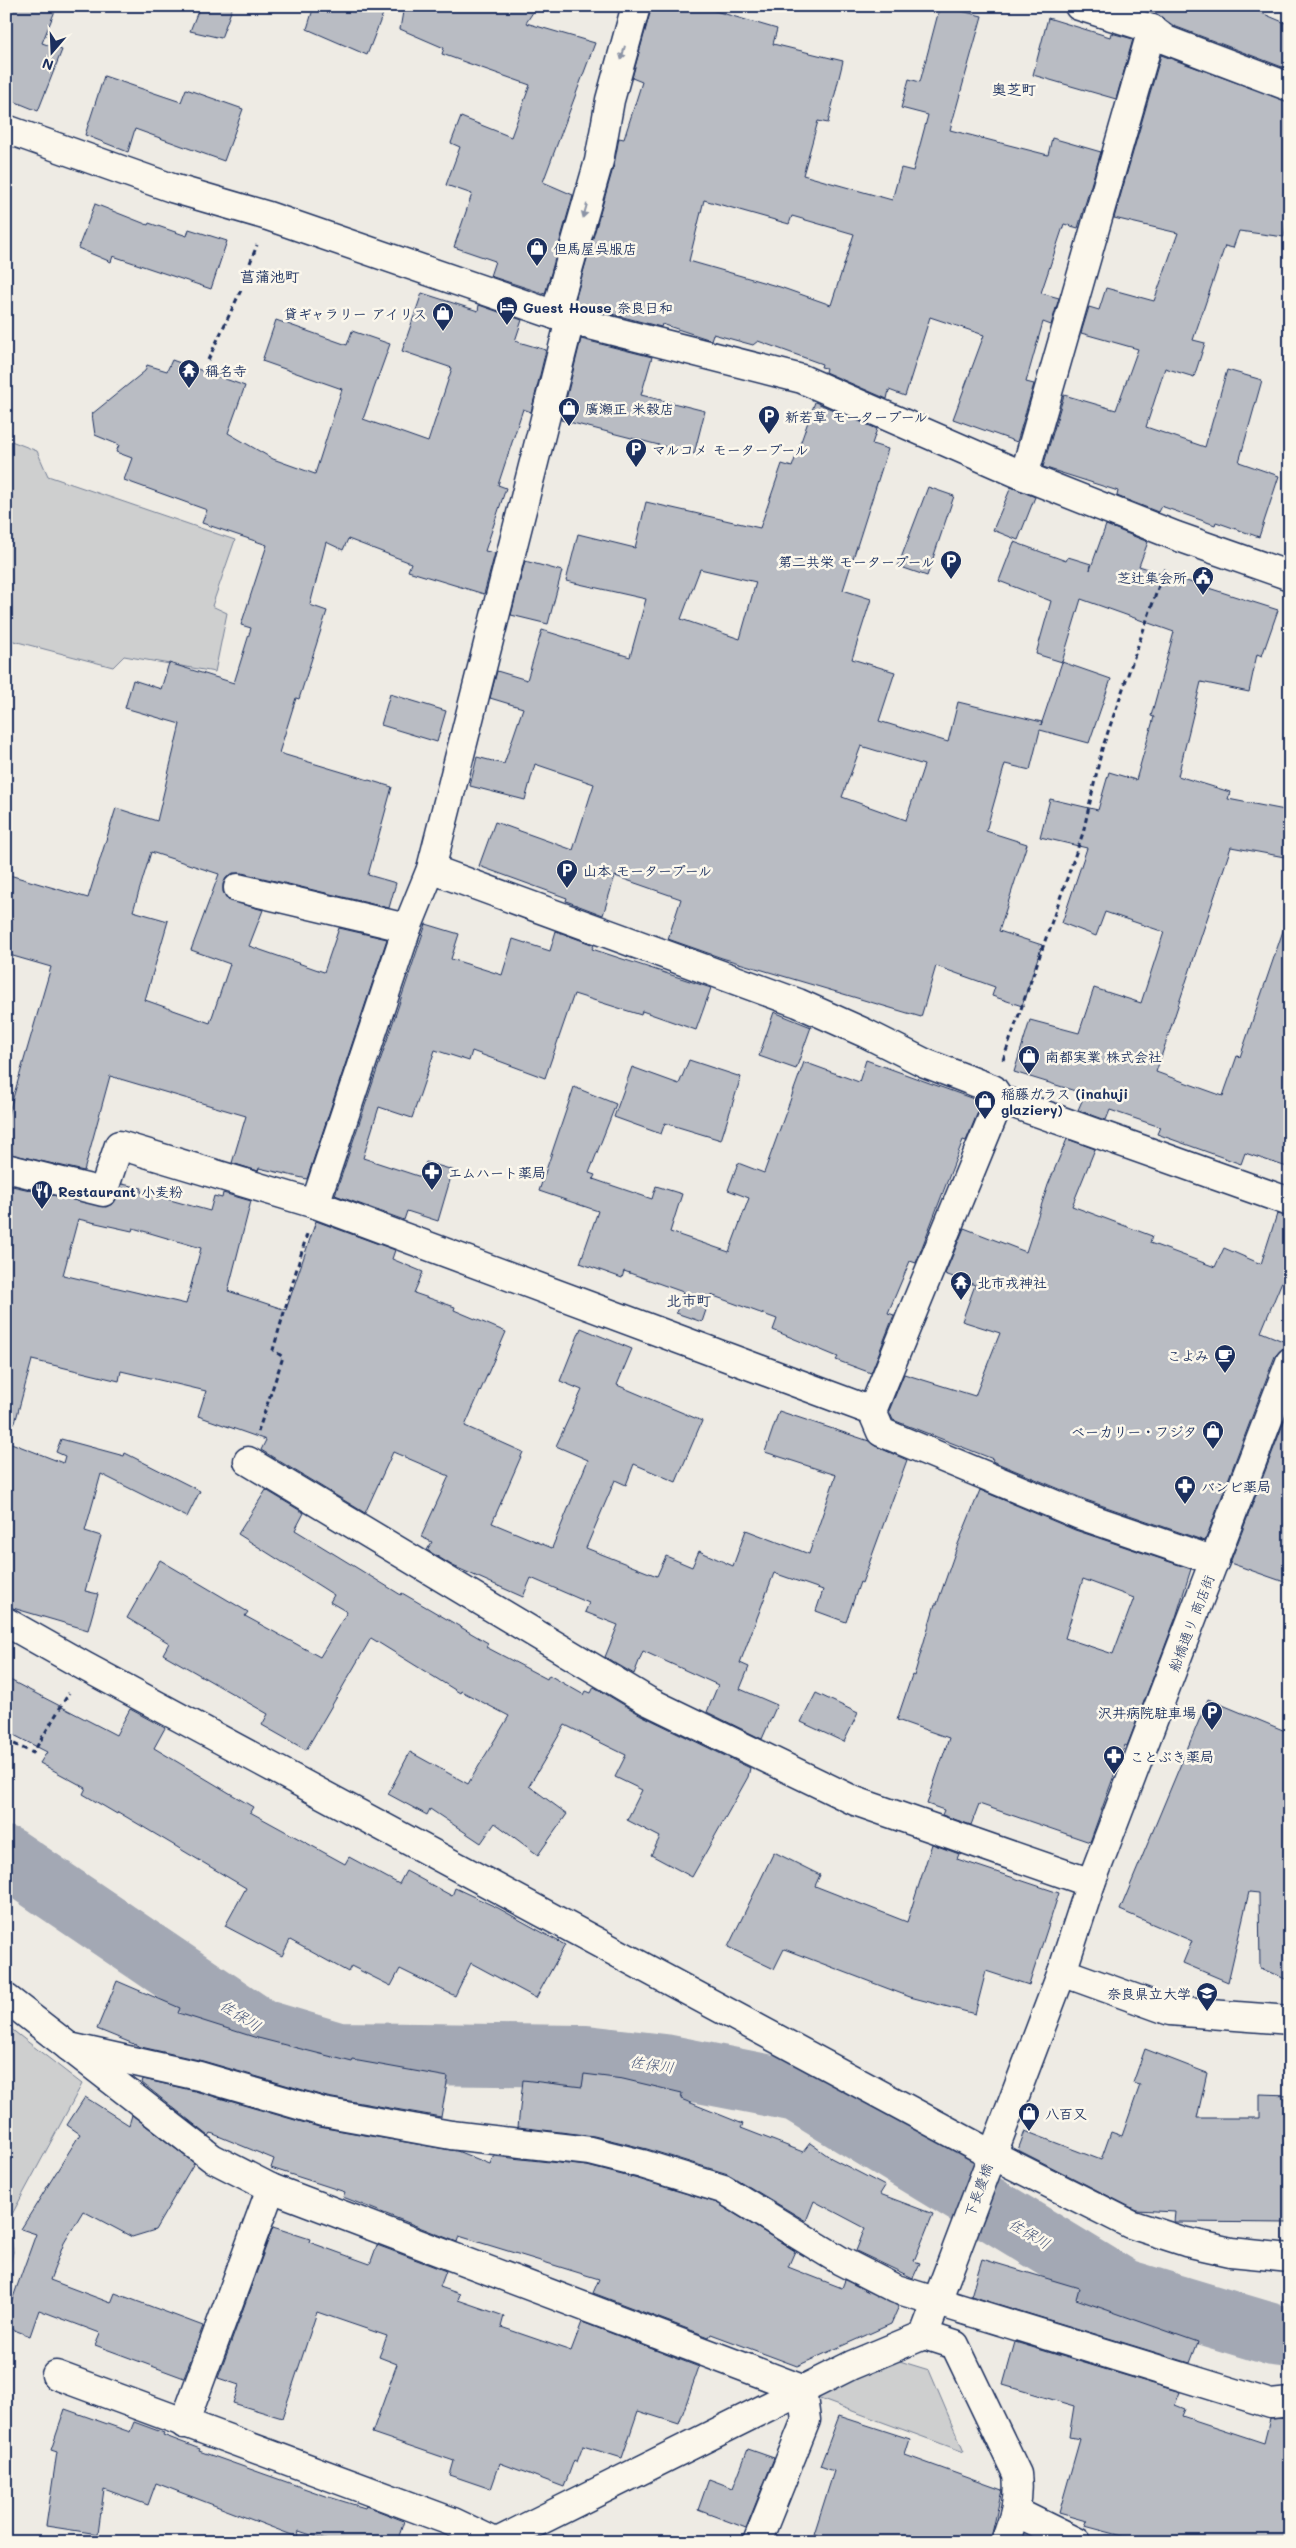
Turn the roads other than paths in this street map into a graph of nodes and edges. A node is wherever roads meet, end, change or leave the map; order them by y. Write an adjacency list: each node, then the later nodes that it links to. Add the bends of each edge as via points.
1 (636, 6): 6 (street, one-way to 6, via 610,100)
2 (1079, 6): 3 (street)
3 (1152, 29): 4 (street, via 1166,40); 7 (street)
4 (1290, 86)
5 (6, 129): 6 (street)
6 (562, 318): 7 (street, via 802,379); 9 (street)
7 (1024, 476): 8 (street, via 1176,536)
8 (1290, 576)
9 (431, 869): 11 (street); 12 (street, via 798,1003)
10 (238, 888): 11 (street)
11 (407, 928): 15 (street)
12 (997, 1094): 14 (street); 17 (street)
13 (6, 1168): 15 (street, via 103,1192 119,1145)
14 (1290, 1202)
15 (315, 1204): 17 (street)
16 (1290, 1362): 19 (street, 船橋通り 商店街)
17 (872, 1412): 19 (street, via 882,1432 1080,1515)
18 (248, 1461): 21 (street, via 648,1700 855,1801)
19 (1215, 1561): 21 (street, 船橋通り 商店街)
20 (6, 1622): 26 (street)
21 (1091, 1883): 22 (street, 船橋通り 商店街)
22 (1062, 1972): 24 (street, via 1170,2011); 26 (street, 下長慶橋)
23 (6, 1998): 25 (street)
24 (1290, 2020)
25 (69, 2047): 27 (street, via 212,2158); 29 (street, via 199,2076 323,2112 451,2135 590,2151 642,2164 723,2189 841,2261 896,2289)
26 (991, 2154): 28 (street, via 1130,2224 1231,2252); 29 (street, 下長慶橋)
27 (271, 2188): 32 (street); 34 (street)
28 (1290, 2258)
29 (935, 2302): 30 (street, 下長慶橋); 33 (street, via 1271,2404)
30 (924, 2335): 32 (street, via 852,2364); 35 (street, via 955,2345 1017,2474 1019,2494)
31 (56, 2375): 34 (street)
32 (802, 2389): 36 (street); 37 (street, via 806,2420)
33 (1290, 2402)
34 (184, 2424): 36 (street, via 453,2522)
35 (1016, 2512): 38 (street); 39 (street)
36 (496, 2542)
37 (757, 2542)
38 (1005, 2542)
39 (1077, 2542)

